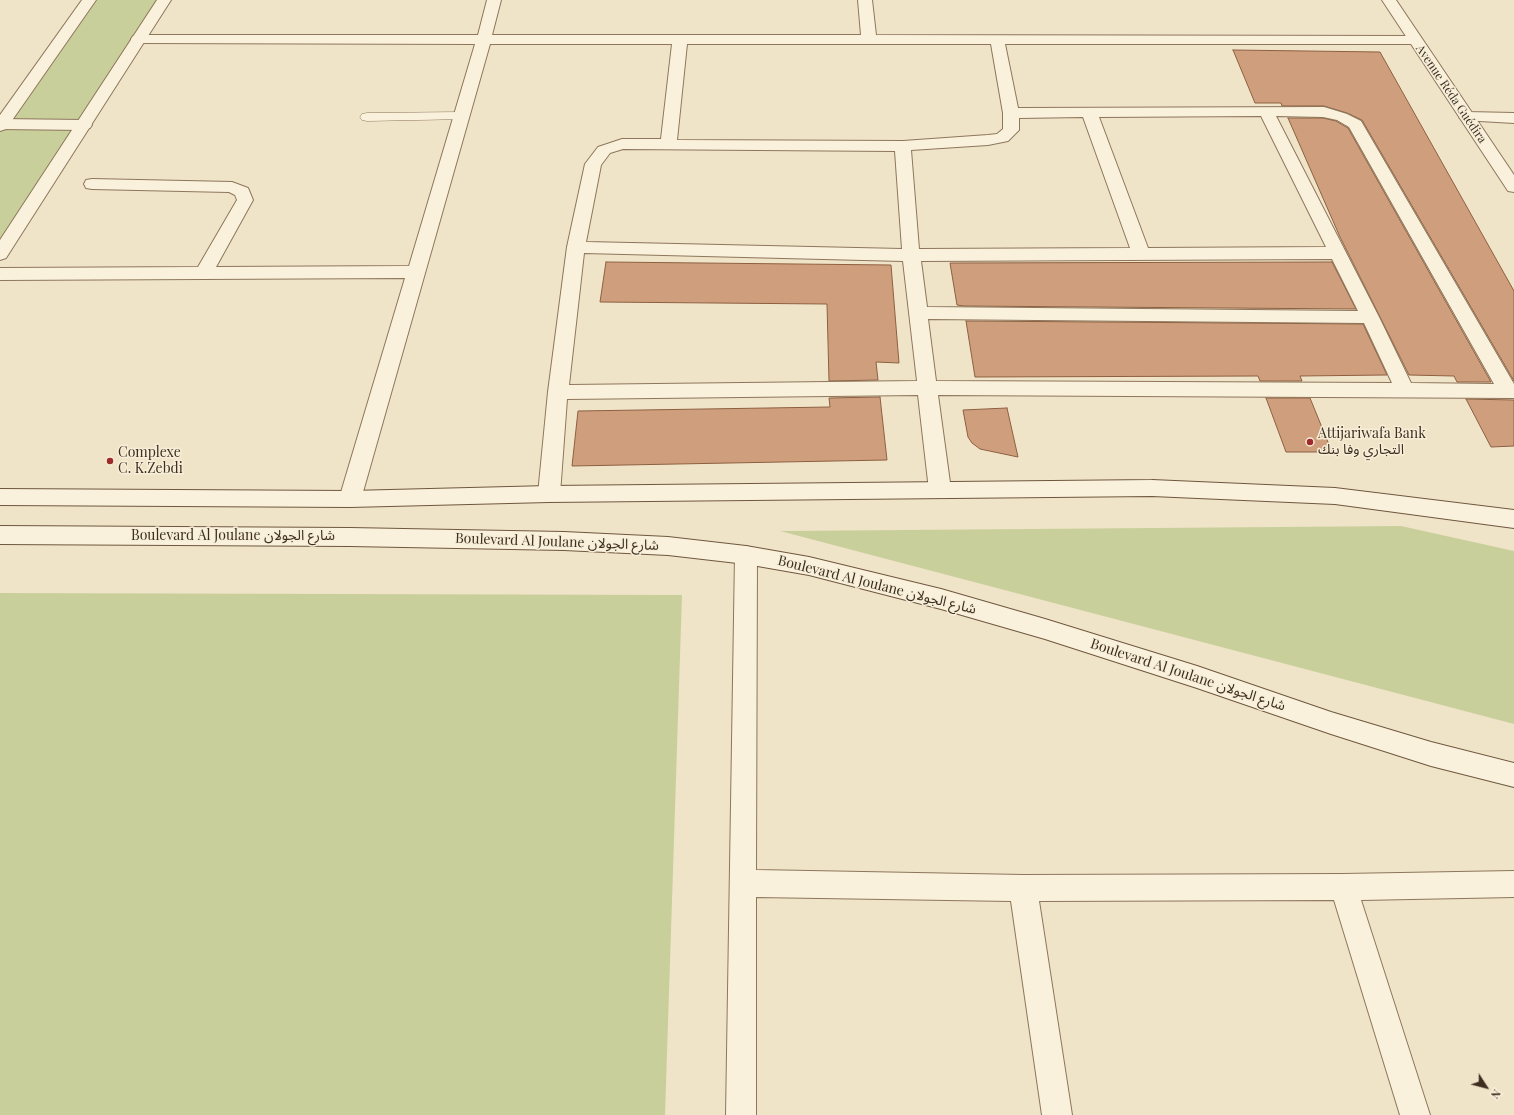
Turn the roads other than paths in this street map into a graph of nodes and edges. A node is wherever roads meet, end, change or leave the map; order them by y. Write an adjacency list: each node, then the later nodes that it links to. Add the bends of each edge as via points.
1 (89, 0): 22 (street)
2 (164, 0): 12 (street)
3 (494, 0): 10 (street)
4 (865, 0): 9 (street)
5 (1389, 0): 8 (street, Avenue Réda Guédira)
6 (884, 26): 9 (street)
7 (1391, 26): 8 (street)
8 (1406, 26): 14 (street, Avenue Réda Guédira)
9 (869, 32): 11 (street); 13 (street)
10 (484, 39): 11 (street); 12 (street); 18 (street)
11 (680, 39): 24 (street)
12 (138, 40): 23 (street)
13 (998, 40): 14 (street); 17 (street)
14 (1415, 40): 20 (street, Avenue Réda Guédira)
15 (1266, 111): 16 (street); 29 (street); 40 (street, via 1324,112 1355,124)
16 (1089, 112): 17 (street); 31 (street)
17 (1011, 113): 25 (street, via 1011,130 1002,138)
18 (462, 116): 19 (lane); 33 (street)
19 (368, 117)
20 (1467, 117): 21 (street); 27 (street, Avenue Réda Guédira)
21 (1514, 118)
22 (0, 124): 23 (street)
23 (84, 124): 30 (street)
24 (668, 145): 25 (street); 28 (street, via 622,144 604,150 593,164)
25 (903, 146): 32 (street)
26 (92, 184): 34 (street, via 232,188 242,192 245,200)
27 (1514, 187)
28 (576, 247): 32 (street); 41 (street)
29 (1338, 253): 31 (street); 37 (street)
30 (0, 254)
31 (1141, 254): 32 (street)
32 (912, 255): 36 (street)
33 (416, 272): 34 (street); 45 (street)
34 (204, 273): 35 (street)
35 (0, 274)
36 (919, 313): 37 (street); 38 (street)
37 (1370, 317): 39 (street)
38 (928, 388): 39 (street); 41 (street); 42 (street)
39 (1406, 391): 40 (street)
40 (1511, 391)
41 (558, 392): 43 (street)
42 (940, 490): 43 (street); 46 (street, via 1152,488 1268,492 1335,496)
43 (549, 494): 45 (street)
44 (0, 497): 45 (street)
45 (350, 499)
46 (1514, 519)
47 (0, 535): 48 (street, Boulevard Al Joulane شارع الجولان, via 564,540 668,546)
48 (746, 555): 49 (street, Boulevard Al Joulane شارع الجولان, via 809,566 948,601 1045,629 1410,747); 50 (street)
49 (1514, 775)
50 (743, 883): 53 (street); 54 (street)
51 (1514, 884): 52 (street)
52 (1343, 887): 53 (street); 56 (street)
53 (1023, 888): 55 (street)
54 (741, 1115)
55 (1057, 1115)
56 (1415, 1115)

